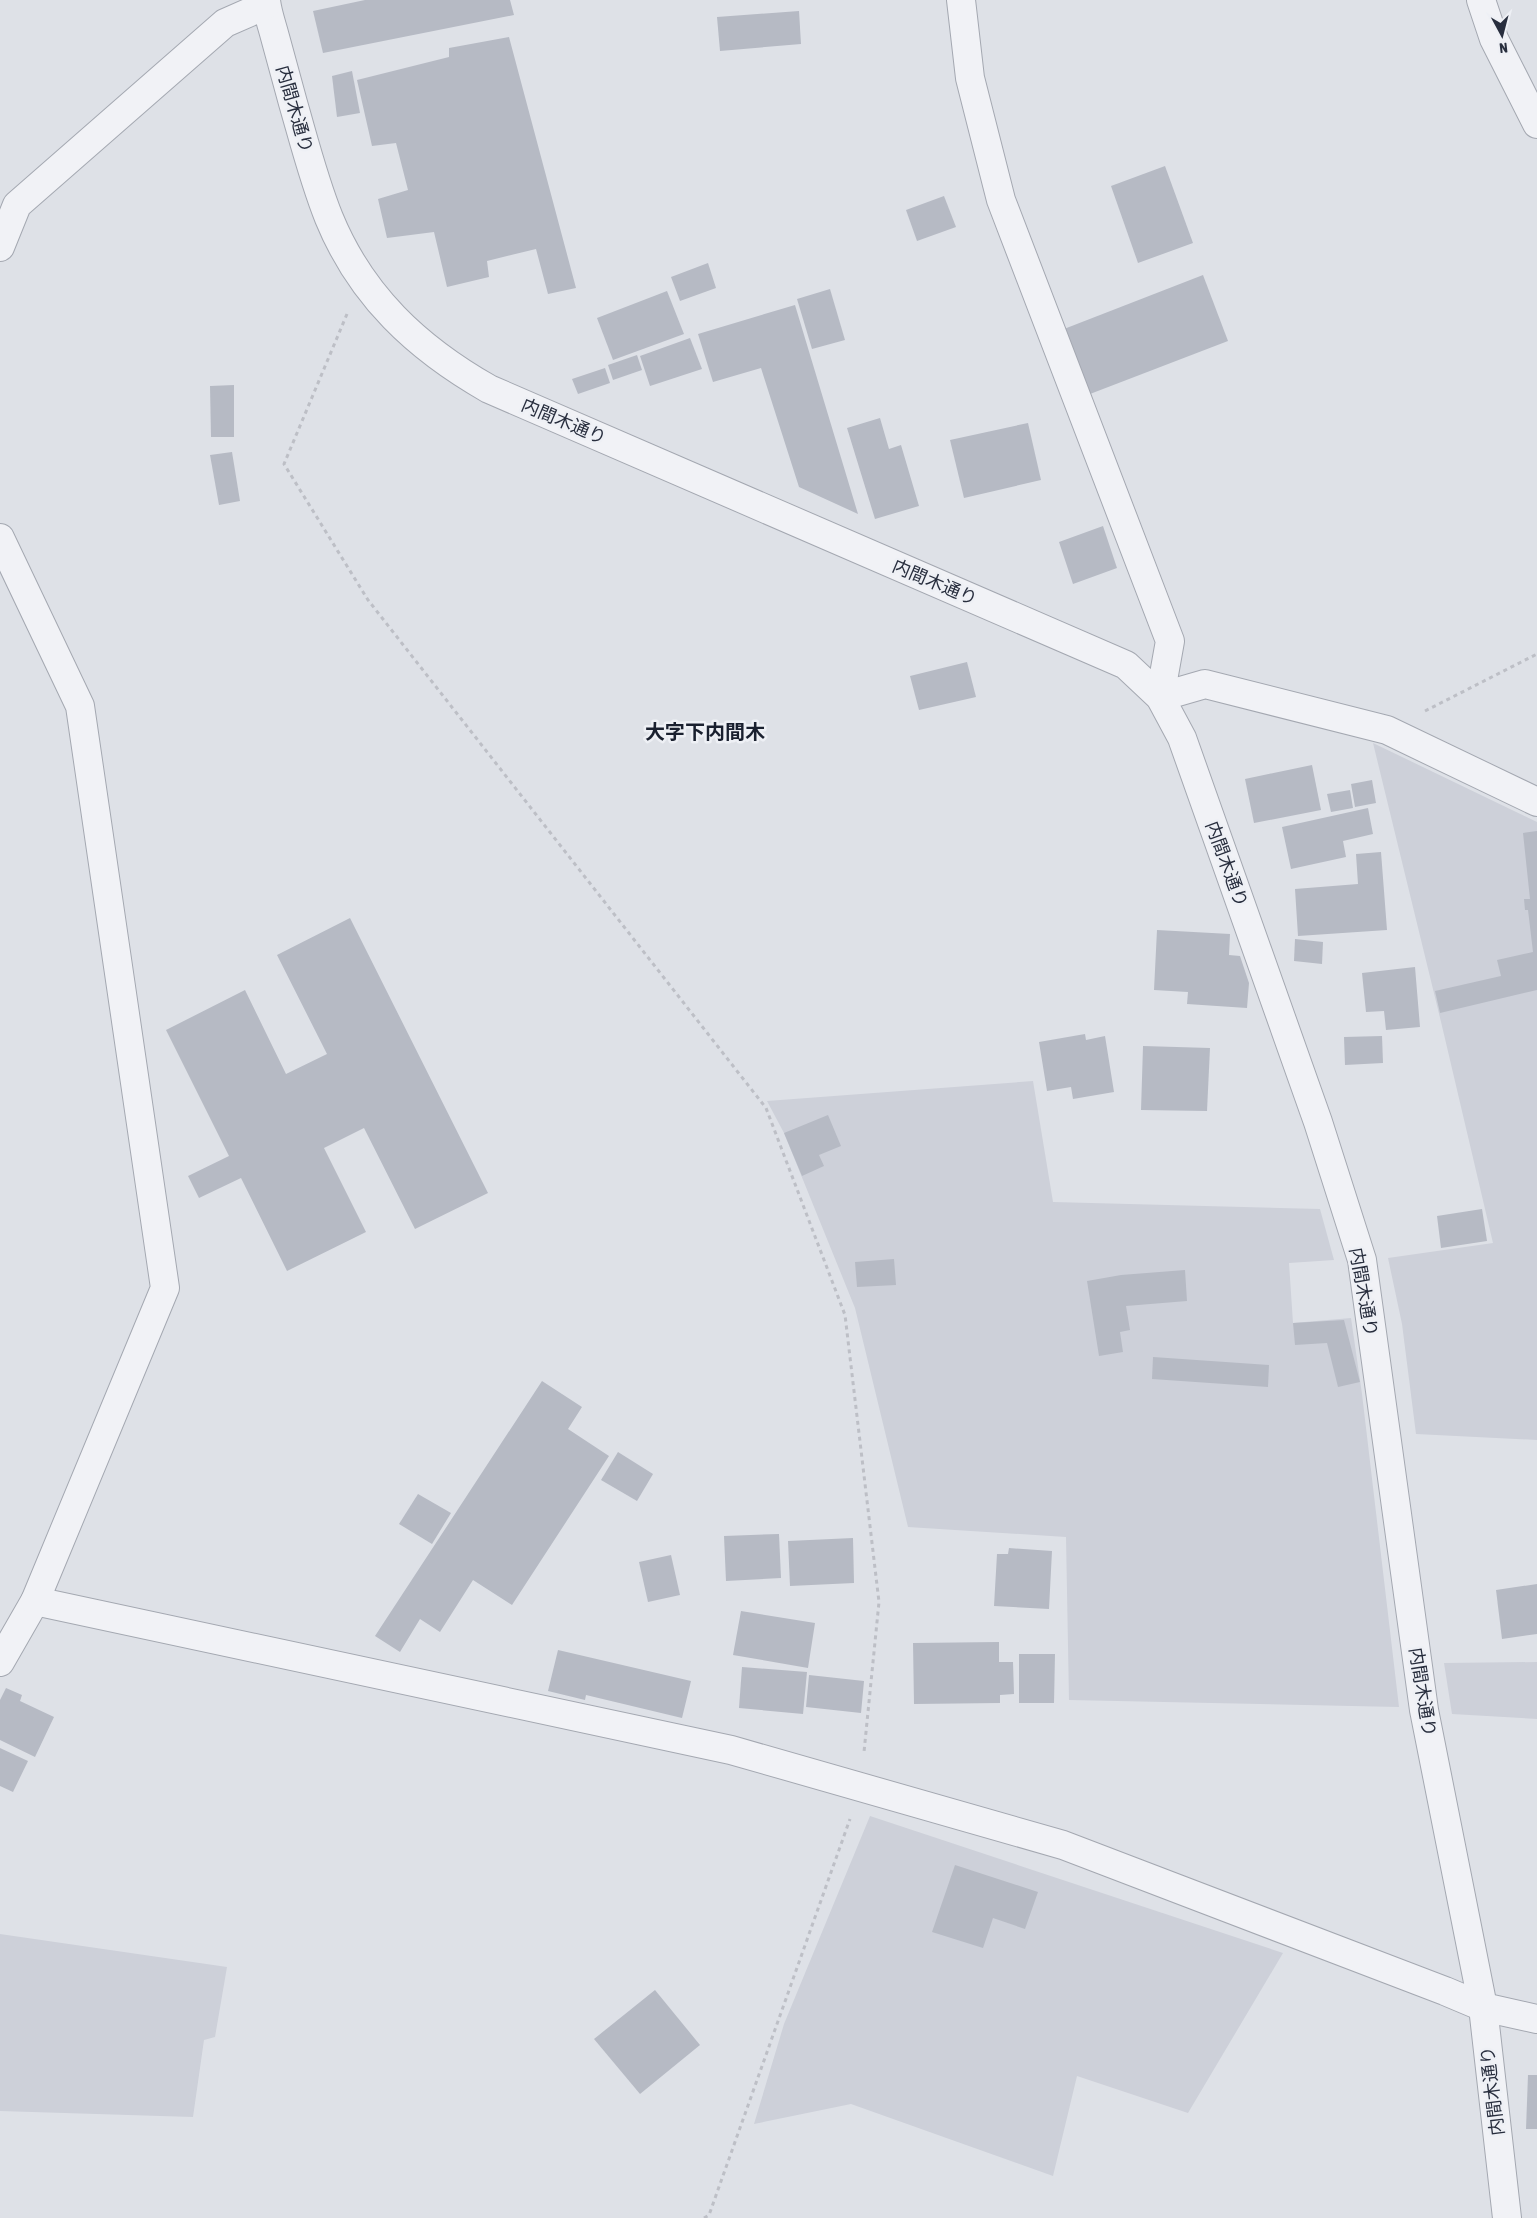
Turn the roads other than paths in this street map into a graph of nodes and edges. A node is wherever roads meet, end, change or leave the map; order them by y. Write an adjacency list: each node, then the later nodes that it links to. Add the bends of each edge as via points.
1 (961, 0): 8 (street, via 970,78 1002,200 1170,641)
2 (1481, 0): 4 (street, via 1494,39)
3 (266, 2): 5 (street, via 224,24); 8 (street, 内間木通り, via 322,199 339,239 383,306 409,334 445,363 489,389 1126,665)
4 (1537, 124)
5 (8, 200): 6 (street)
6 (0, 247)
7 (0, 538): 10 (street, via 80,706 165,1288)
8 (1160, 697): 9 (street, via 1205,684 1386,730); 12 (street, 内間木通り, via 1186,748 1318,1122 1362,1260 1424,1710)
9 (1537, 802)
10 (35, 1601): 11 (street); 12 (street, via 731,1750 1063,1845)
11 (0, 1662)
12 (1483, 2007): 13 (street); 14 (street, 内間木通り)
13 (1537, 2019)
14 (1507, 2218)

